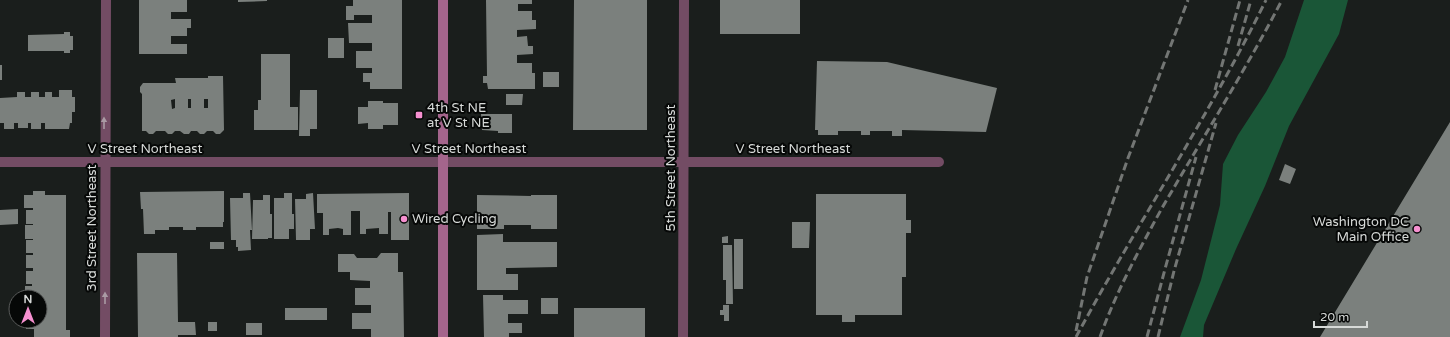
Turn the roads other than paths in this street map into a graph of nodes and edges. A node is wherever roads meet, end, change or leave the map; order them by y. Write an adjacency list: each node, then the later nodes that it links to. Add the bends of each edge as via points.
1 (106, 0): 5 (street, 3rd Street Northeast, one-way to 1)
2 (443, 0): 6 (street)
3 (684, 0): 7 (street, 5th Street Northeast)
4 (0, 162): 5 (street, V Street Northeast)
5 (105, 162): 6 (street, V Street Northeast); 9 (street, 3rd Street Northeast, one-way to 5)
6 (443, 162): 7 (street, V Street Northeast); 10 (street)
7 (683, 162): 8 (street, V Street Northeast); 11 (street, 5th Street Northeast)
8 (938, 162)
9 (105, 337)
10 (443, 337)
11 (683, 337)

